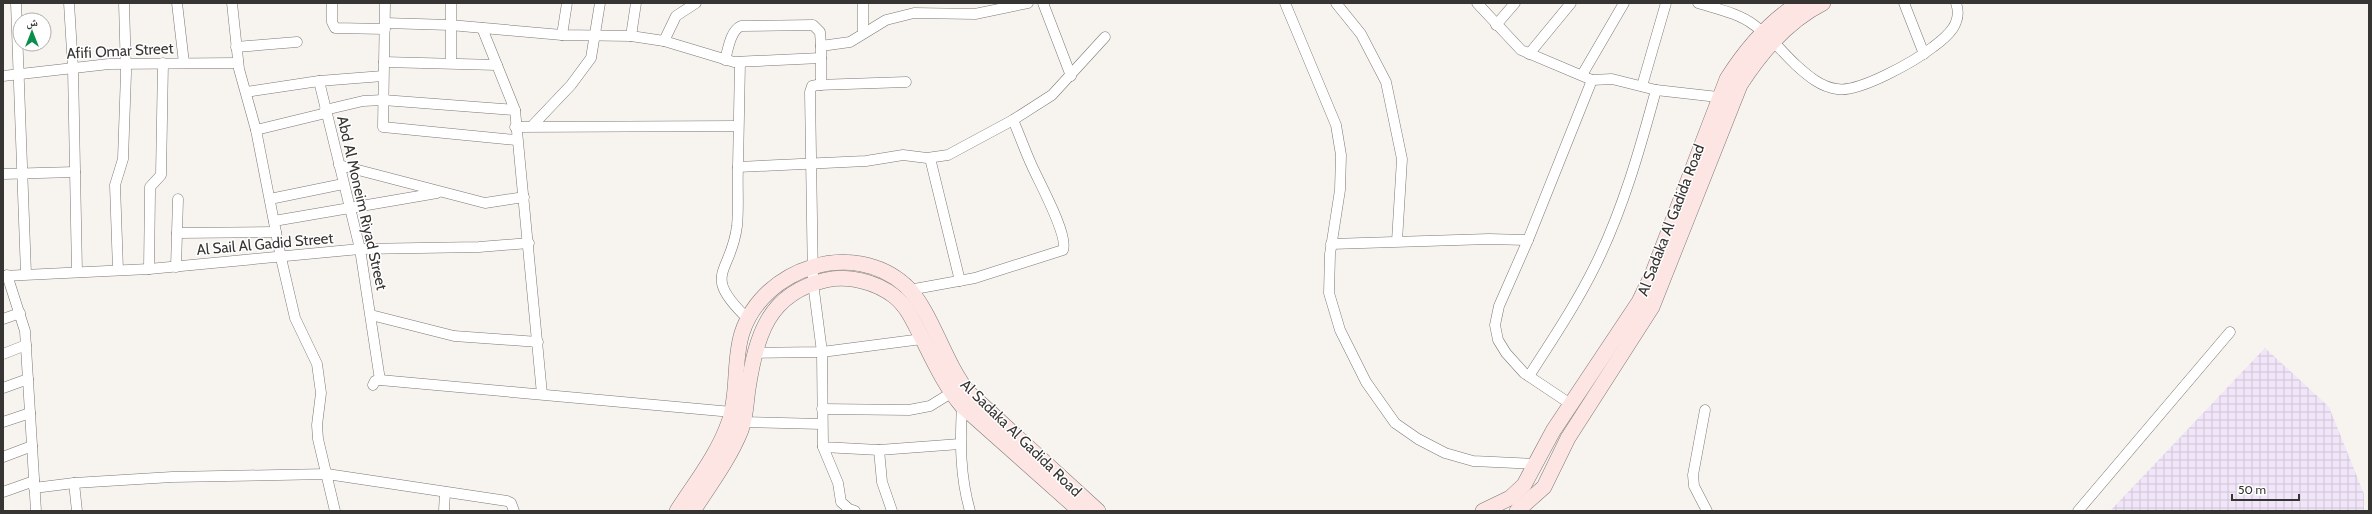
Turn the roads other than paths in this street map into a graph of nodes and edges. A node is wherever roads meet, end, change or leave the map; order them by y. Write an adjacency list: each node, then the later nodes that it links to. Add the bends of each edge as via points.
1 (16, 3): 55 (street)
2 (69, 3): 54 (street)
3 (124, 3): 52 (street)
4 (177, 3): 49 (street)
5 (232, 3): 41 (street)
6 (332, 3): 30 (street, via 332,22 335,28)
7 (385, 3): 30 (street)
8 (451, 3): 28 (street)
9 (568, 3): 33 (street)
10 (600, 3): 35 (street)
11 (636, 3): 34 (street)
12 (696, 3): 38 (street, via 676,16)
13 (863, 3): 32 (street)
14 (1028, 3): 32 (street, via 975,14 914,13 886,20)
15 (1043, 3): 58 (street)
16 (1285, 3): 96 (street, via 1336,125 1341,155 1340,190)
17 (1336, 3): 94 (street, via 1361,34 1386,82 1402,159)
18 (1477, 3): 29 (street)
19 (1515, 3): 29 (street)
20 (1571, 3): 42 (street)
21 (1624, 3): 59 (street)
22 (1666, 3): 64 (street)
23 (1698, 3): 37 (street, via 1748,21)
24 (1799, 3): 37 (street, Al Sadaka Al Gadida Road)
25 (1823, 3): 37 (street, Al Sadaka Al Gadida Road)
26 (1904, 3): 43 (street)
27 (1956, 3): 43 (street, via 1958,9 1955,27)
28 (450, 25): 30 (street); 31 (street); 51 (street)
29 (1496, 25): 42 (street, via 1521,50)
30 (385, 26): 46 (street)
31 (482, 28): 33 (street); 53 (street)
32 (863, 32): 40 (street, via 850,42)
33 (562, 35): 35 (street)
34 (631, 36): 35 (street); 38 (street)
35 (595, 37): 72 (street, via 591,58 582,72)
36 (1105, 37): 58 (street)
37 (1768, 37): 43 (street, via 1813,79 1838,90 1887,75); 67 (street, Al Sadaka Al Gadida Road, via 1750,70)
38 (664, 41): 45 (street)
39 (297, 42): 41 (street)
40 (821, 46): 44 (street); 45 (street, via 820,32 813,26 741,26 736,28 733,34)
41 (236, 47): 50 (street)
42 (1529, 54): 59 (street)
43 (1924, 54)
44 (821, 58): 47 (street); 63 (street)
45 (725, 60): 47 (street)
46 (384, 62): 51 (street); 57 (street)
47 (740, 62): 73 (street)
48 (163, 63): 49 (street, Afifi Omar Street); 52 (street, Afifi Omar Street); 101 (street, via 161,175 150,187)
49 (184, 63): 50 (street, Afifi Omar Street)
50 (238, 63): 66 (street)
51 (451, 63): 53 (street)
52 (126, 64): 54 (street, Afifi Omar Street); 102 (street, via 123,159 115,185)
53 (497, 65): 69 (street)
54 (73, 68): 55 (street, Afifi Omar Street); 81 (street)
55 (19, 74): 56 (street, Afifi Omar Street); 82 (street)
56 (3, 76)
57 (384, 76): 61 (street); 68 (street)
58 (1071, 76): 71 (street, via 1052,95)
59 (1582, 76): 60 (street)
60 (1592, 80): 64 (street, via 1612,79); 93 (street)
61 (319, 81): 66 (street); 70 (street, Abd Al Moneim Riyad Street)
62 (906, 82): 63 (street)
63 (821, 85): 79 (street, via 812,86 810,92)
64 (1642, 86): 65 (street)
65 (1656, 90): 67 (street); 122 (street, via 1637,158 1596,264)
66 (246, 92): 75 (street)
67 (1725, 99): 129 (street, Al Sadaka Al Gadida Road, via 1658,293 1644,319)
68 (383, 100): 69 (street); 70 (street, via 363,100); 76 (street, via 383,125 386,128)
69 (515, 110): 74 (street)
70 (326, 112): 75 (street); 78 (street, Abd Al Moneim Riyad Street)
71 (1013, 120): 77 (street, via 948,154); 106 (street, via 1051,205 1064,246 1058,253)
72 (533, 125): 73 (street); 74 (street)
73 (738, 126): 80 (street)
74 (516, 127): 76 (street)
75 (256, 130): 88 (street)
76 (516, 140): 86 (street)
77 (930, 158): 79 (street, via 903,154 866,161); 106 (street)
78 (339, 165): 84 (street, Abd Al Moneim Riyad Street); 85 (street)
79 (810, 165): 80 (street); 99 (street)
80 (738, 167): 113 (street, via 736,226 721,272 721,280 729,301)
81 (74, 172): 82 (street); 103 (street)
82 (21, 173): 83 (street); 104 (street)
83 (3, 174)
84 (343, 184): 88 (street); 89 (street, Abd Al Moneim Riyad Street)
85 (440, 192): 86 (street, via 489,203); 89 (street)
86 (524, 197): 95 (street)
87 (178, 199): 92 (street)
88 (270, 199): 90 (street)
89 (349, 208): 90 (street); 97 (street, Abd Al Moneim Riyad Street)
90 (274, 222): 91 (street)
91 (276, 232): 92 (street); 98 (street)
92 (177, 233): 100 (street)
93 (1528, 240): 94 (street); 122 (street, via 1499,306 1495,325 1498,340 1506,354)
94 (1397, 241): 96 (street)
95 (529, 243): 97 (street, Al Sail Al Gadid Street, via 479,247); 116 (street)
96 (1332, 244): 140 (street, via 1329,293 1340,330 1366,382 1395,423 1445,453 1473,461)
97 (360, 249): 98 (street, Al Sail Al Gadid Street); 111 (street, Abd Al Moneim Riyad Street)
98 (280, 258): 100 (street, Al Sail Al Gadid Street); 142 (street, via 295,318 317,364 321,394 317,425)
99 (813, 266): 107 (street); 108 (street, Al Sadaka Al Gadida Road, via 851,263 870,267 888,274); 113 (street, Al Sadaka Al Gadida Road, via 793,274 775,286 760,301)
100 (176, 267): 101 (street, Al Sail Al Gadid Street)
101 (149, 269): 102 (street, Al Sail Al Gadid Street)
102 (118, 270): 103 (street, Al Sail Al Gadid Street)
103 (77, 272): 104 (street, Al Sail Al Gadid Street)
104 (26, 274): 105 (street, Al Sail Al Gadid Street)
105 (5, 276): 110 (street)
106 (960, 281): 108 (street)
107 (813, 283): 109 (street, Al Sadaka Al Gadida Road, via 847,278 864,281); 119 (street); 120 (street, Al Sadaka Al Gadida Road, via 786,298 775,309 766,321)
108 (909, 290): 109 (street, Al Sadaka Al Gadida Road)
109 (913, 305): 115 (street, Al Sadaka Al Gadida Road); 158 (street, Al Sadaka Al Gadida Road, via 969,393)
110 (20, 313): 112 (street); 117 (street)
111 (371, 315): 116 (street, via 454,336); 126 (street, Abd Al Moneim Riyad Street, via 377,383)
112 (3, 319)
113 (748, 319): 118 (street, Al Sadaka Al Gadida Road)
114 (2230, 332): 162 (street)
115 (922, 339): 119 (street); 125 (street, Al Sadaka Al Gadida Road)
116 (538, 342): 126 (street)
117 (26, 345): 121 (street); 123 (street)
118 (738, 350): 120 (street); 132 (street, Al Sadaka Al Gadida Road)
119 (822, 352): 120 (street); 128 (street)
120 (753, 353): 132 (street, Al Sadaka Al Gadida Road)
121 (3, 354)
122 (1529, 376): 129 (street)
123 (28, 379): 124 (street); 131 (street)
124 (3, 388)
125 (952, 393): 127 (street, Al Sadaka Al Gadida Road); 128 (street, via 930,406 909,410)
126 (542, 394): 132 (street)
127 (962, 406): 135 (street); 157 (street, Al Sadaka Al Gadida Road)
128 (822, 409): 134 (street)
129 (1578, 409): 140 (street, Al Sadaka Al Gadida Road, via 1553,431); 141 (street, Al Sadaka Al Gadida Road)
130 (1704, 410): 161 (street, via 1693,475 1694,486)
131 (30, 413): 133 (street); 136 (street)
132 (738, 417): 134 (street); 147 (street, Al Sadaka Al Gadida Road, via 736,440)
133 (3, 422)
134 (822, 424): 137 (street)
135 (960, 444): 138 (street); 156 (street, via 963,479)
136 (32, 446): 139 (street); 144 (street)
137 (823, 448): 138 (street); 154 (street, via 838,483 841,502)
138 (879, 450): 155 (street, via 882,482)
139 (3, 457)
140 (1536, 464): 141 (street); 159 (street, Al Sadaka Al Gadida Road, via 1524,485 1510,498)
141 (1554, 465): 160 (street, Al Sadaka Al Gadida Road, via 1544,487)
142 (327, 474): 143 (street, via 172,477); 146 (street); 150 (street)
143 (74, 483): 144 (street); 149 (street)
144 (34, 485): 145 (street); 148 (street)
145 (3, 492)
146 (445, 492): 151 (street); 152 (street, via 507,501 511,503)
147 (693, 504): 153 (street, Al Sadaka Al Gadida Road)
148 (36, 511)
149 (77, 511)
150 (335, 511)
151 (444, 511)
152 (514, 511)
153 (678, 511)
154 (855, 511)
155 (890, 511)
156 (970, 511)
157 (1080, 511)
158 (1098, 511)
159 (1483, 511)
160 (1517, 511)
161 (1707, 511)
162 (2078, 511)

